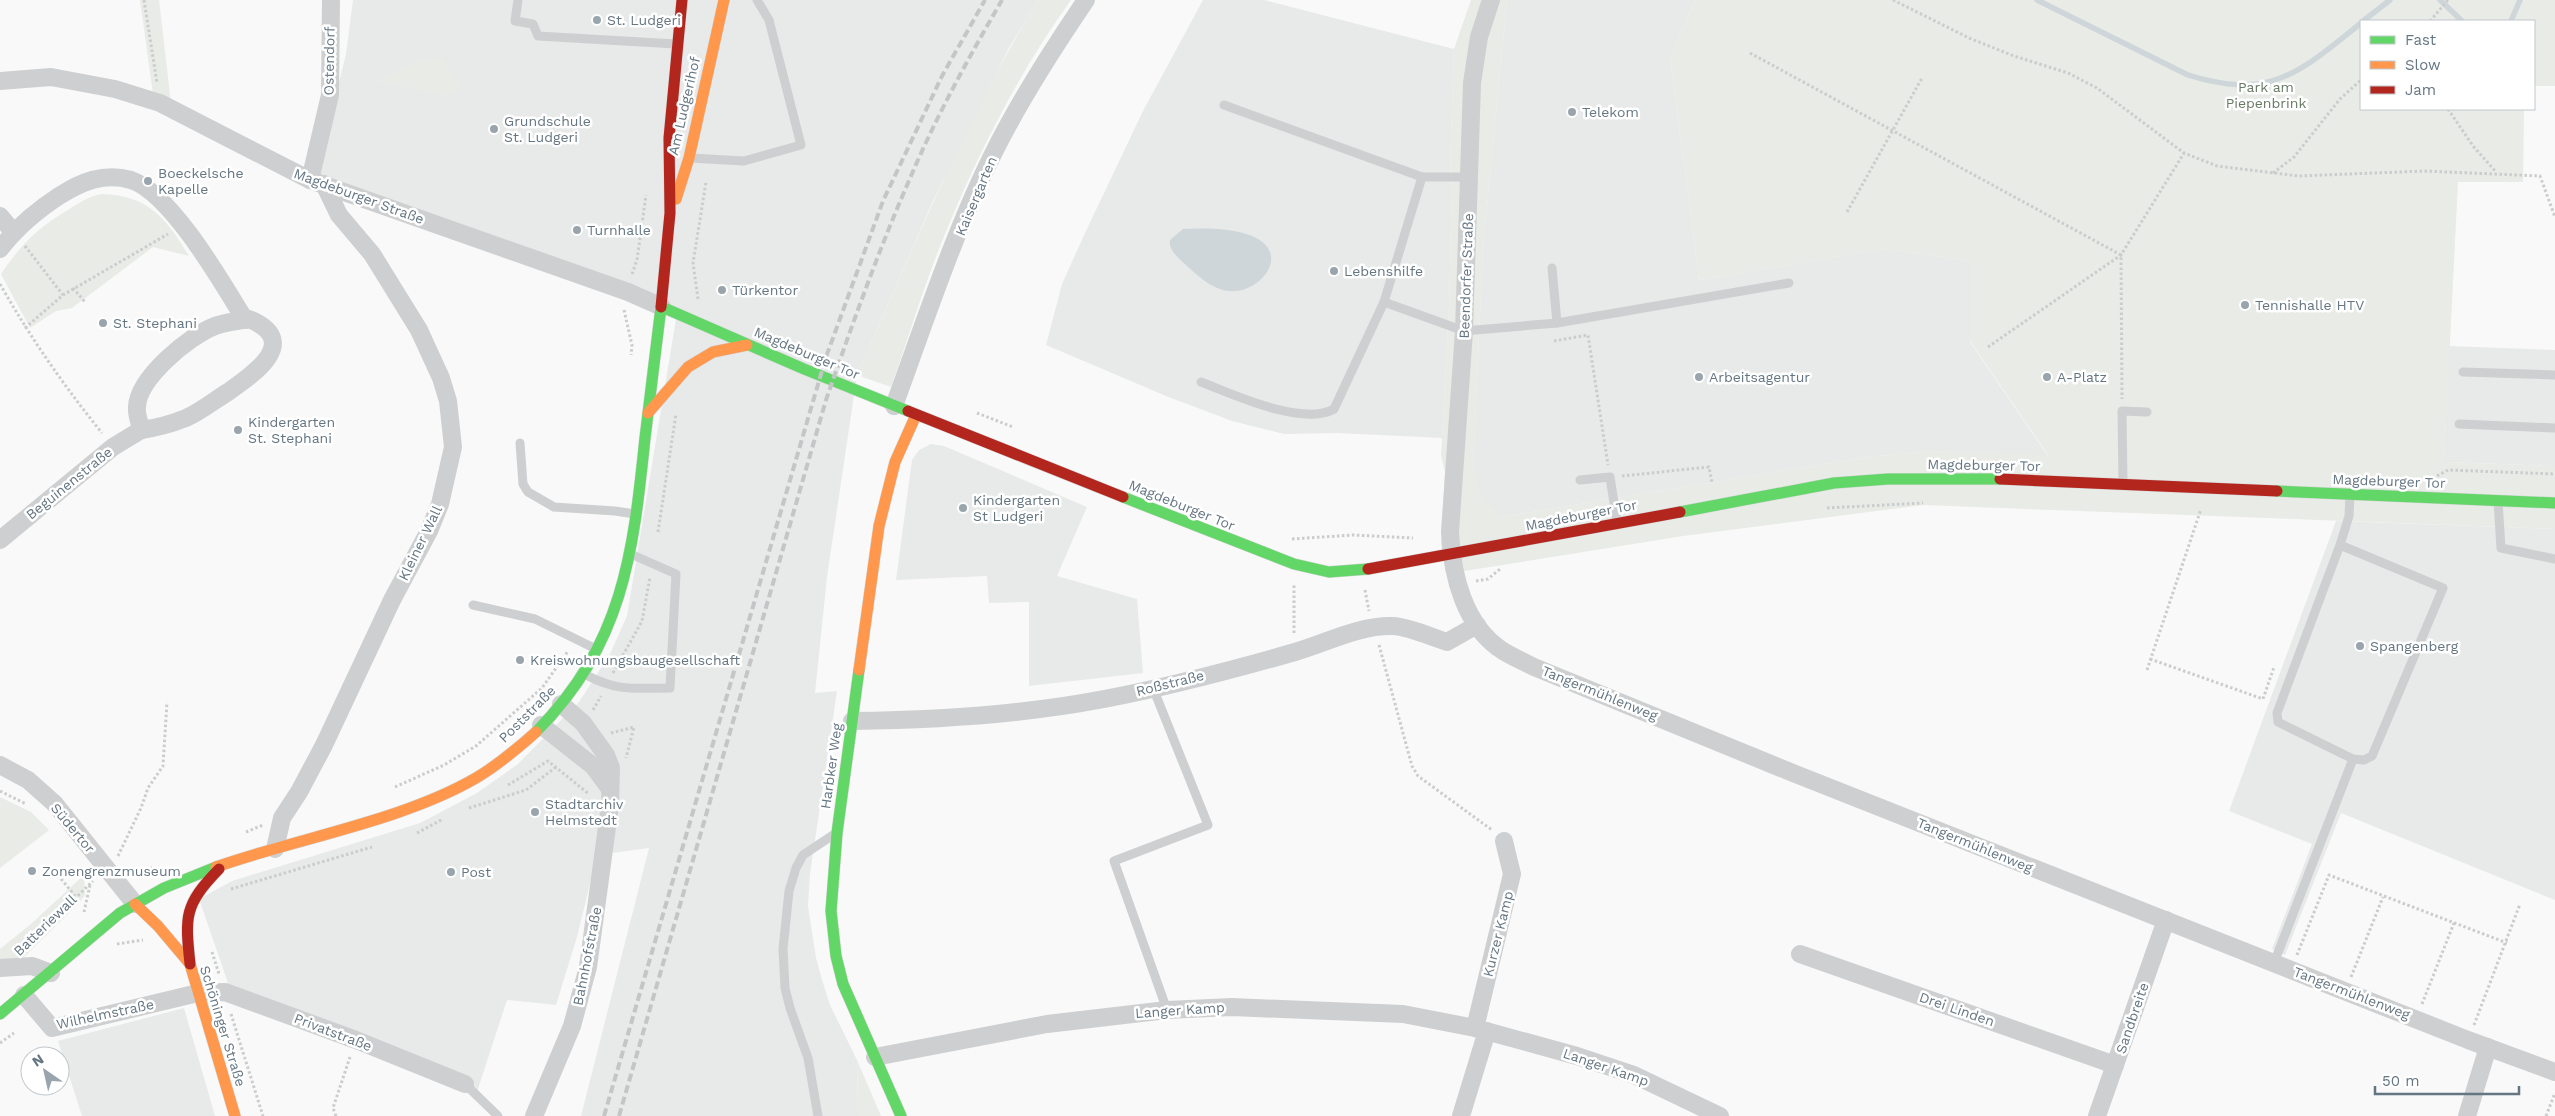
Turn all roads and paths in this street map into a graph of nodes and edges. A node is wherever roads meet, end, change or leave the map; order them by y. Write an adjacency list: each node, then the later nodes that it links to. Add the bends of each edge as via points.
1 (144, 0): 17 (path)
2 (331, 0): 27 (street, Ostendorf, via 330,95)
3 (518, 0): 12 (lane, via 515,22 533,24 538,36)
4 (682, 0): 12 (main road, Am Ludgerihof)
5 (724, 0): 22 (main road, Am Ludgerihof)
6 (757, 0): 22 (lane, via 769,20 801,145 744,161)
7 (1086, 0): 56 (street, Kaisergarten, via 1022,100 992,156)
8 (1491, 0): 26 (street, Beendorfer Straße, via 1479,37 1472,83)
9 (1892, 0): 21 (path, via 1969,38 2068,73 2097,88)
10 (2448, 0): 11 (path)
11 (2431, 20)
12 (679, 45): 31 (main road, Am Ludgerihof, via 668,160)
13 (1750, 53): 20 (path)
14 (1922, 78): 20 (path)
15 (0, 81): 17 (street, Magdeburger Straße, via 50,77 115,89)
16 (2360, 81): 23 (path, via 2340,99 2294,156)
17 (160, 103): 27 (street, Magdeburger Straße)
18 (1224, 105): 25 (lane)
19 (2449, 110): 24 (path, via 2473,146)
20 (1893, 129): 28 (path); 35 (path)
21 (2184, 153): 23 (path, via 2217,166); 35 (path)
22 (689, 158): 31 (main road, Am Ludgerihof)
23 (2274, 172): 24 (path, via 2299,176)
24 (2497, 172): 30 (path, via 2540,176)
25 (1422, 177): 26 (lane); 42 (lane)
26 (1470, 177): 48 (street, Beendorfer Straße)
27 (317, 182): 43 (street, Magdeburger Straße); 120 (street, Kleiner Wall, via 339,215 372,254 419,330 446,394 453,447 440,504 429,531 392,600 324,745)
28 (1847, 212)
29 (0, 216): 33 (street)
30 (2555, 217)
31 (670, 218): 43 (main road, Am Ludgerihof)
32 (182, 226): 33 (street, via 159,199 132,180 104,178 87,180 72,188); 39 (path); 45 (street)
33 (13, 232): 34 (street); 40 (path)
34 (0, 249)
35 (2121, 256): 51 (path); 57 (path)
36 (1552, 268): 46 (lane)
37 (1789, 283): 46 (lane)
38 (0, 284): 47 (path)
39 (73, 288): 40 (path); 41 (path)
40 (63, 294): 47 (path)
41 (86, 302)
42 (1384, 302): 48 (lane); 55 (lane, via 1334,409 1324,414 1270,408)
43 (662, 307): 50 (main road, Magdeburger Tor); 60 (main road, Poststraße)
44 (624, 308): 52 (path, via 632,345)
45 (245, 320): 64 (street, via 216,326 192,338 168,357 152,375 136,406); 64 (street, Beguinenstraße, via 259,324 268,332 273,343 266,363 252,376 188,417)
46 (1557, 323): 48 (lane)
47 (25, 328): 67 (path)
48 (1464, 331): 89 (street, Beendorfer Straße)
49 (1554, 341): 69 (path, via 1588,335)
50 (747, 345): 56 (main road, Magdeburger Tor); 60 (main road, via 713,352 688,367)
51 (1988, 347)
52 (630, 363)
53 (2463, 372): 54 (lane)
54 (2555, 375)
55 (1201, 382)
56 (894, 406): 61 (main road, Magdeburger Tor)
57 (2122, 411): 59 (lane); 72 (lane)
58 (975, 412): 65 (path)
59 (2147, 412)
60 (648, 413): 82 (main road, Poststraße)
61 (916, 415): 91 (main road, Magdeburger Tor); 108 (main road, Harbker Weg, via 895,462 879,526)
62 (2459, 424): 63 (lane)
63 (2555, 428)
64 (141, 430): 67 (street, Beguinenstraße)
65 (1020, 430)
66 (520, 443): 82 (lane, via 523,484 528,492 554,507)
67 (113, 447): 86 (street, Beguinenstraße)
68 (2555, 474): 70 (path, via 2448,470)
69 (1610, 477): 71 (lane); 73 (path, via 1709,467); 83 (lane)
70 (2434, 477)
71 (1580, 480)
72 (2123, 484): 74 (main road, Magdeburger Tor); 83 (main road, Magdeburger Tor, via 1888,479 1834,484)
73 (1712, 486)
74 (2350, 495): 75 (main road, Magdeburger Tor); 87 (lane, via 2349,516)
75 (2498, 500): 77 (main road, Magdeburger Tor); 90 (lane, via 2501,548)
76 (1927, 502): 78 (path)
77 (2555, 503)
78 (1824, 508)
79 (2191, 509): 80 (path)
80 (2201, 509): 81 (path); 101 (path)
81 (2211, 510)
82 (637, 514): 88 (main road, Poststraße)
83 (1617, 523): 89 (main road, Magdeburger Tor)
84 (1287, 538): 85 (path, via 1353,535)
85 (1419, 538)
86 (0, 540)
87 (2340, 546): 110 (lane, via 2277,713 2278,722); 110 (lane, via 2443,588 2372,756 2364,760)
88 (630, 554): 99 (main road, Poststraße, via 621,594); 104 (lane, via 676,574 670,688 618,688 606,686)
89 (1451, 555): 93 (main road, Magdeburger Tor); 94 (street, Tangermühlenweg)
90 (2555, 560)
91 (1294, 564): 93 (main road, Magdeburger Tor, via 1329,572); 100 (path)
92 (1506, 564): 94 (path, via 1488,579)
93 (1363, 570): 97 (path, via 1366,603)
94 (1458, 582): 96 (street, Tangermühlenweg, via 1465,606)
95 (473, 605): 98 (lane, via 536,620)
96 (1477, 625): 97 (street, Roßstraße, via 1447,642 1395,626); 138 (street, Tangermühlenweg, via 1503,651 1534,667 1792,773)
97 (1374, 627): 100 (street, Roßstraße); 124 (path, via 1412,766 1418,776)
98 (576, 640): 99 (lane); 114 (path, via 542,688 495,731 444,765)
99 (598, 650): 104 (main road, Poststraße)
100 (1294, 652): 105 (street, Roßstraße)
101 (2150, 659): 102 (path, via 2263,699); 103 (path)
102 (2274, 668)
103 (2147, 670)
104 (583, 674): 107 (main road, Poststraße)
105 (1153, 688): 108 (street, Roßstraße, via 1022,712 935,720); 151 (lane, via 1208,825 1114,861)
106 (167, 702): 127 (path, via 163,766 148,788 142,808)
107 (561, 704): 109 (main road, Poststraße); 116 (street, Bahnhofstraße, via 583,723 603,749 611,768)
108 (852, 721): 122 (main road, Harbker Weg)
109 (541, 725): 116 (street, via 593,766); 126 (main road, Poststraße, via 498,762 453,789)
110 (2353, 759): 143 (lane)
111 (548, 761): 113 (path)
112 (0, 765): 135 (street, Südertor, via 28,780 54,804)
113 (556, 767): 116 (path); 118 (path, via 526,790)
114 (392, 789)
115 (0, 791): 117 (path)
116 (603, 794): 168 (street, Bahnhofstraße, via 609,824 588,967 572,1026)
117 (32, 807)
118 (467, 808)
119 (450, 815): 121 (path)
120 (282, 818): 123 (path); 126 (street, Kleiner Wall)
121 (417, 832)
122 (837, 832): 158 (main road, Harbker Weg, via 831,911 836,956 843,984); 169 (lane, via 803,855 789,891 785,921 785,988 808,1058)
123 (239, 837)
124 (1504, 841): 154 (street, Kurzer Kamp, via 1512,874)
125 (372, 847): 132 (path)
126 (275, 849): 128 (main road, Poststraße)
127 (115, 862)
128 (222, 865): 135 (main road, Poststraße, via 162,888); 144 (main road, via 201,886 186,912)
129 (156, 867): 130 (path)
130 (150, 869)
131 (58, 875): 133 (path)
132 (223, 892)
133 (75, 896): 137 (path, Batteriewall, via 90,883); 141 (path, Batteriewall)
134 (2383, 896): 139 (path); 146 (path, via 2330,876); 148 (path)
135 (135, 904): 144 (main road, Schöninger Straße); 147 (main road, via 101,928)
136 (2520, 904): 140 (path)
137 (85, 910)
138 (2166, 920): 143 (street, Tangermühlenweg); 159 (street, Sandbreite)
139 (2454, 923): 140 (path); 153 (path)
140 (2507, 943): 156 (path)
141 (23, 949)
142 (1800, 954): 159 (street, Drei Linden)
143 (2274, 963): 146 (street, Tangermühlenweg)
144 (190, 964): 149 (main road, Schöninger Straße)
145 (0, 968): 147 (street, Batteriewall, via 32,966)
146 (2291, 970): 148 (street, Tangermühlenweg)
147 (50, 973): 150 (main road)
148 (2346, 991): 153 (street, Tangermühlenweg)
149 (198, 993): 150 (street, Wilhelmstraße, via 52,1028); 155 (street, Privatstraße, via 225,992); 164 (main road, Schöninger Straße)
150 (24, 995): 152 (main road)
151 (1167, 1010): 154 (street, Langer Kamp, via 1232,1007 1403,1014); 158 (street, Langer Kamp, via 1047,1024)
152 (0, 1014)
153 (2416, 1018): 156 (street, Tangermühlenweg)
154 (1481, 1030): 171 (street); 172 (street, Langer Kamp, via 1634,1075)
155 (356, 1040): 162 (street, Privatstraße); 166 (path, via 334,1108)
156 (2468, 1040): 157 (street, Tangermühlenweg)
157 (2488, 1047): 160 (street, Tangermühlenweg); 174 (street)
158 (875, 1057): 170 (main road, Harbker Weg)
159 (2115, 1065): 173 (street, Sandbreite)
160 (2555, 1072)
161 (250, 1078): 165 (path)
162 (464, 1084): 167 (lane)
163 (2555, 1093): 175 (path)
164 (235, 1116)
165 (263, 1116)
166 (336, 1116)
167 (498, 1116)
168 (534, 1116)
169 (818, 1116)
170 (901, 1116)
171 (1461, 1116)
172 (1720, 1116)
173 (2097, 1116)
174 (2466, 1116)
175 (2546, 1116)

